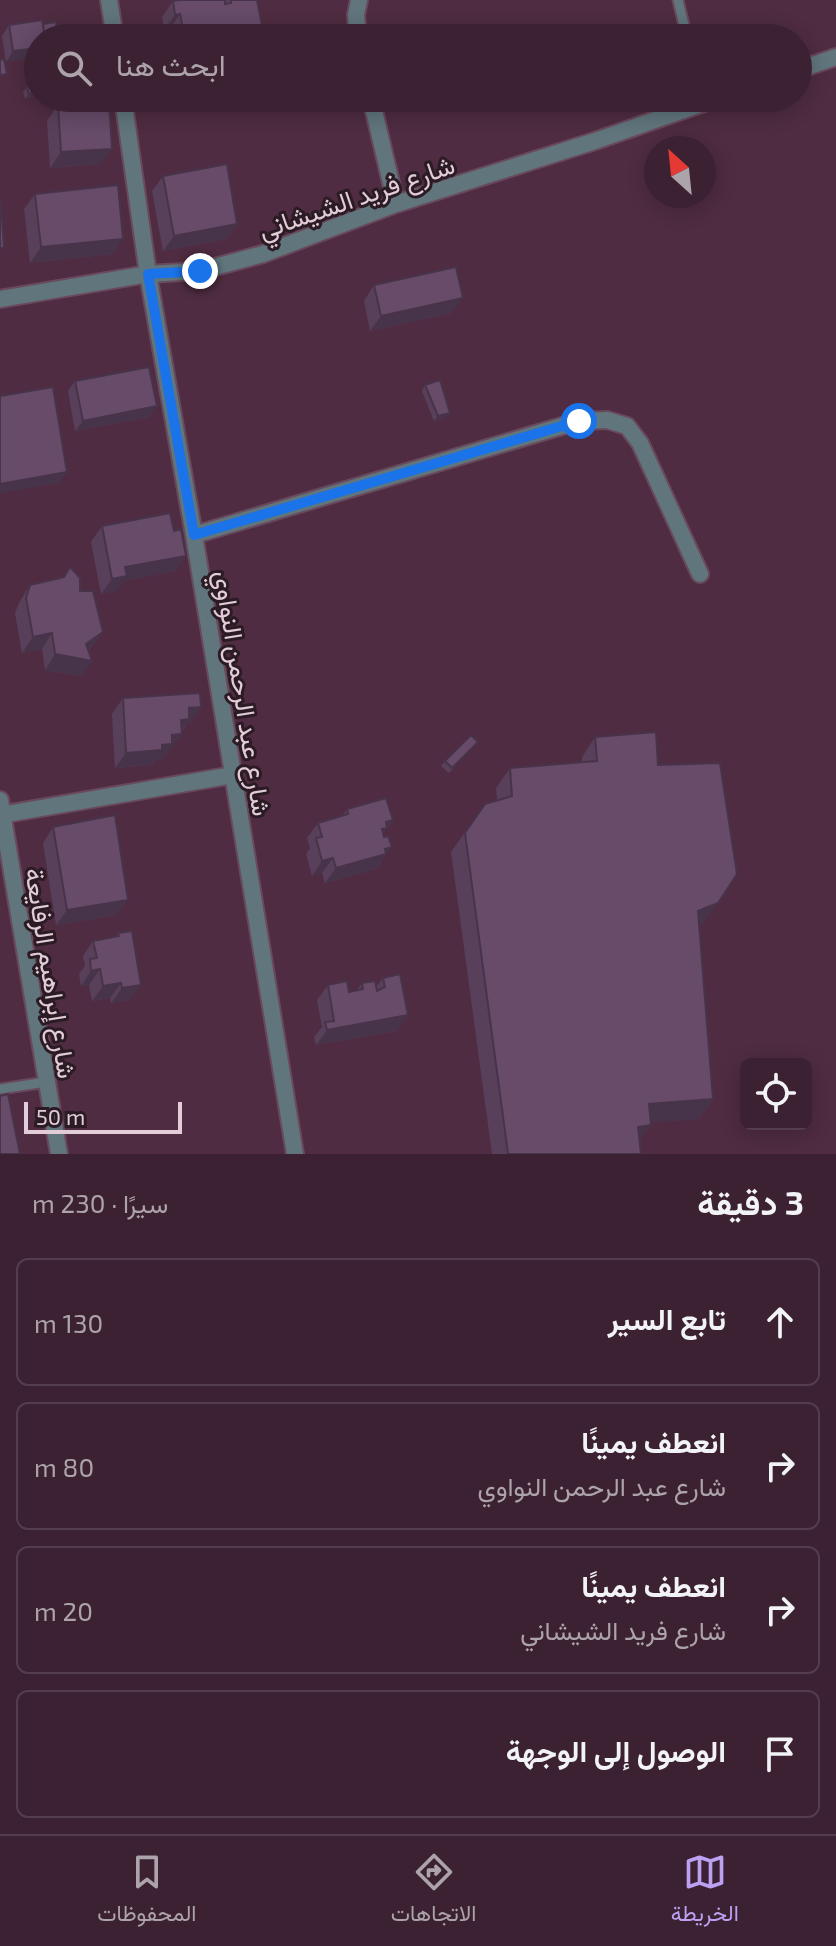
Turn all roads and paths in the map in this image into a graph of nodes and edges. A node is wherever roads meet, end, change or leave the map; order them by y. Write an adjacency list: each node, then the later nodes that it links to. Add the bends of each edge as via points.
1 (109, 0): 4 (street)
2 (359, 0): 5 (street)
3 (678, 0): 6 (lane)
4 (113, 24)
5 (357, 24)
6 (684, 24)
7 (836, 57): 8 (street)
8 (812, 65)
9 (125, 112): 13 (street, شارع عبد الرحمن النواوي)
10 (374, 112): 12 (street)
11 (674, 112): 12 (street, شارع فريد الشيشاني)
12 (396, 204): 13 (street, شارع فريد الشيشاني, via 263,254 200,271)
13 (148, 274): 14 (street, شارع فريد الشيشاني); 15 (street, شارع عبد الرحمن النواوي)
14 (0, 299)
15 (194, 535): 16 (street, via 579,421 607,420 627,426 640,443); 17 (street, شارع عبد الرحمن النواوي)
16 (700, 574)
17 (233, 775): 18 (street); 22 (street, شارع عبد الرحمن النواوي)
18 (1, 810): 19 (street, شارع إبراهيم الرفايعة)
19 (46, 1082): 20 (lane); 21 (street, شارع إبراهيم الرفايعة)
20 (0, 1089)
21 (59, 1154)
22 (295, 1154)

